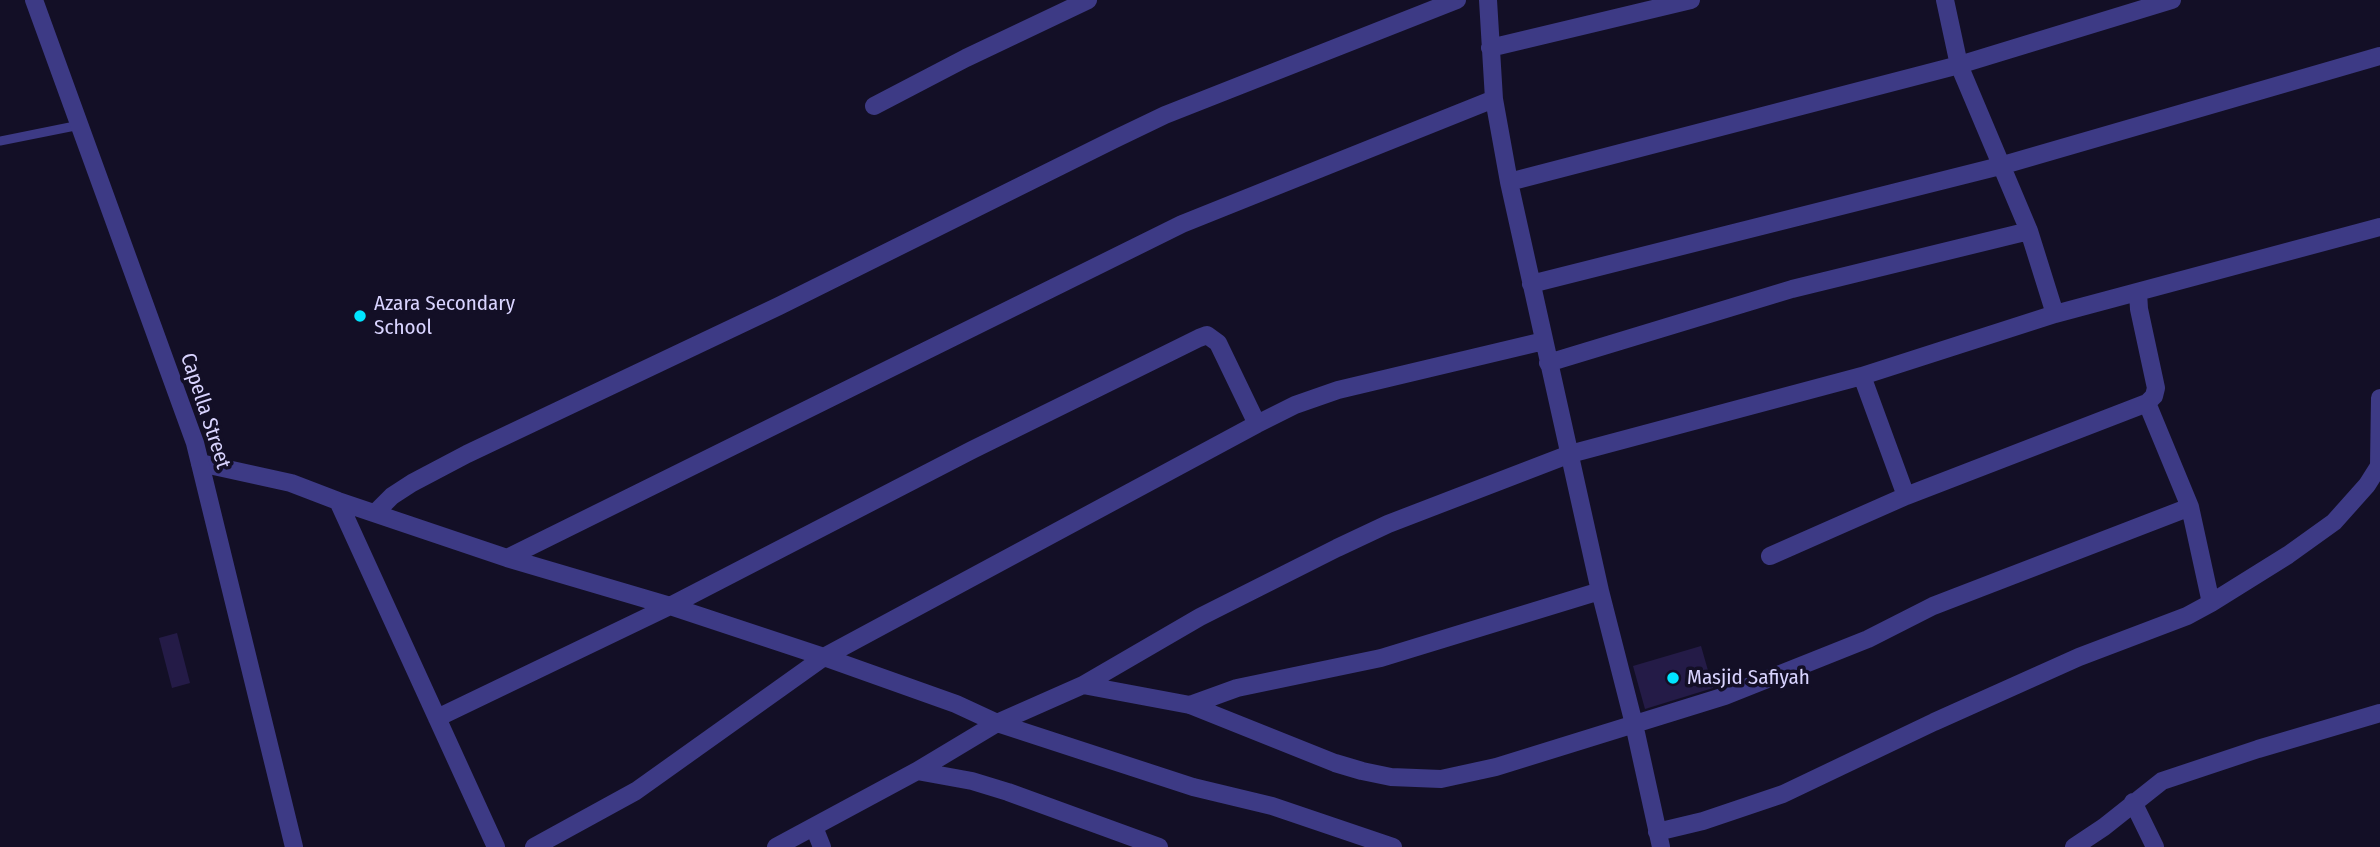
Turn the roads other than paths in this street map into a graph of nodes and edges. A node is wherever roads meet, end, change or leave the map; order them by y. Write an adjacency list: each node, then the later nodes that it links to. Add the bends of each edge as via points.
1 (34, 0): 13 (street, Capella Street)
2 (1088, 0): 12 (street)
3 (1457, 0): 33 (street, via 1165,115 467,454 412,483)
4 (1488, 0): 8 (street)
5 (1691, 0): 8 (street)
6 (1945, 0): 10 (street)
7 (2172, 0): 10 (street)
8 (1490, 48): 11 (street)
9 (2380, 56): 15 (street)
10 (1959, 65): 15 (street); 16 (street)
11 (1494, 100): 16 (street); 35 (street, via 1182,223)
12 (874, 106)
13 (80, 125): 14 (lane); 29 (street, Capella Street)
14 (0, 141)
15 (2000, 166): 18 (street); 19 (street)
16 (1509, 182): 19 (street)
17 (2380, 227): 20 (street)
18 (2029, 231): 21 (street); 23 (street, via 1792,289)
19 (1531, 284): 22 (street)
20 (2138, 292): 21 (street); 26 (street, via 2156,388)
21 (2055, 314): 24 (street)
22 (1544, 341): 23 (street); 27 (street, via 1338,390)
23 (1548, 363): 28 (street)
24 (1862, 376): 28 (street); 30 (street)
25 (2380, 399): 37 (street, via 2379,466 2367,485 2334,522)
26 (2147, 403): 30 (street); 32 (street)
27 (1257, 424): 38 (street, via 1218,343 1207,335); 39 (street)
28 (1570, 454): 36 (street); 40 (street, via 1336,548 1200,617)
29 (200, 463): 31 (street, via 291,483); 50 (street, Capella Street)
30 (1906, 496): 34 (street)
31 (338, 501): 33 (street); 43 (street)
32 (2190, 507): 37 (street); 45 (street, via 1933,606 1868,639 1725,696)
33 (375, 513): 35 (street)
34 (1770, 556)
35 (507, 558): 38 (street)
36 (1600, 591): 41 (street, via 1381,658 1237,688); 45 (street)
37 (2211, 603): 49 (street, via 2079,657 1783,794)
38 (670, 606): 39 (street); 43 (street)
39 (824, 657): 44 (street); 52 (street, via 636,791)
40 (1083, 685): 41 (street); 44 (street)
41 (1190, 705): 45 (street, via 1335,763 1391,777 1441,779 1496,767)
42 (2380, 713): 47 (street, via 2162,780)
43 (437, 718): 51 (street)
44 (997, 723): 46 (street); 56 (street)
45 (1634, 724): 49 (street)
46 (917, 771): 48 (street); 55 (street, via 1008,792)
47 (2133, 802): 57 (street); 58 (street)
48 (814, 827): 53 (street); 54 (street)
49 (1659, 840)
50 (294, 847)
51 (496, 847)
52 (534, 847)
53 (776, 847)
54 (822, 847)
55 (1159, 847)
56 (1393, 847)
57 (2074, 847)
58 (2155, 847)

